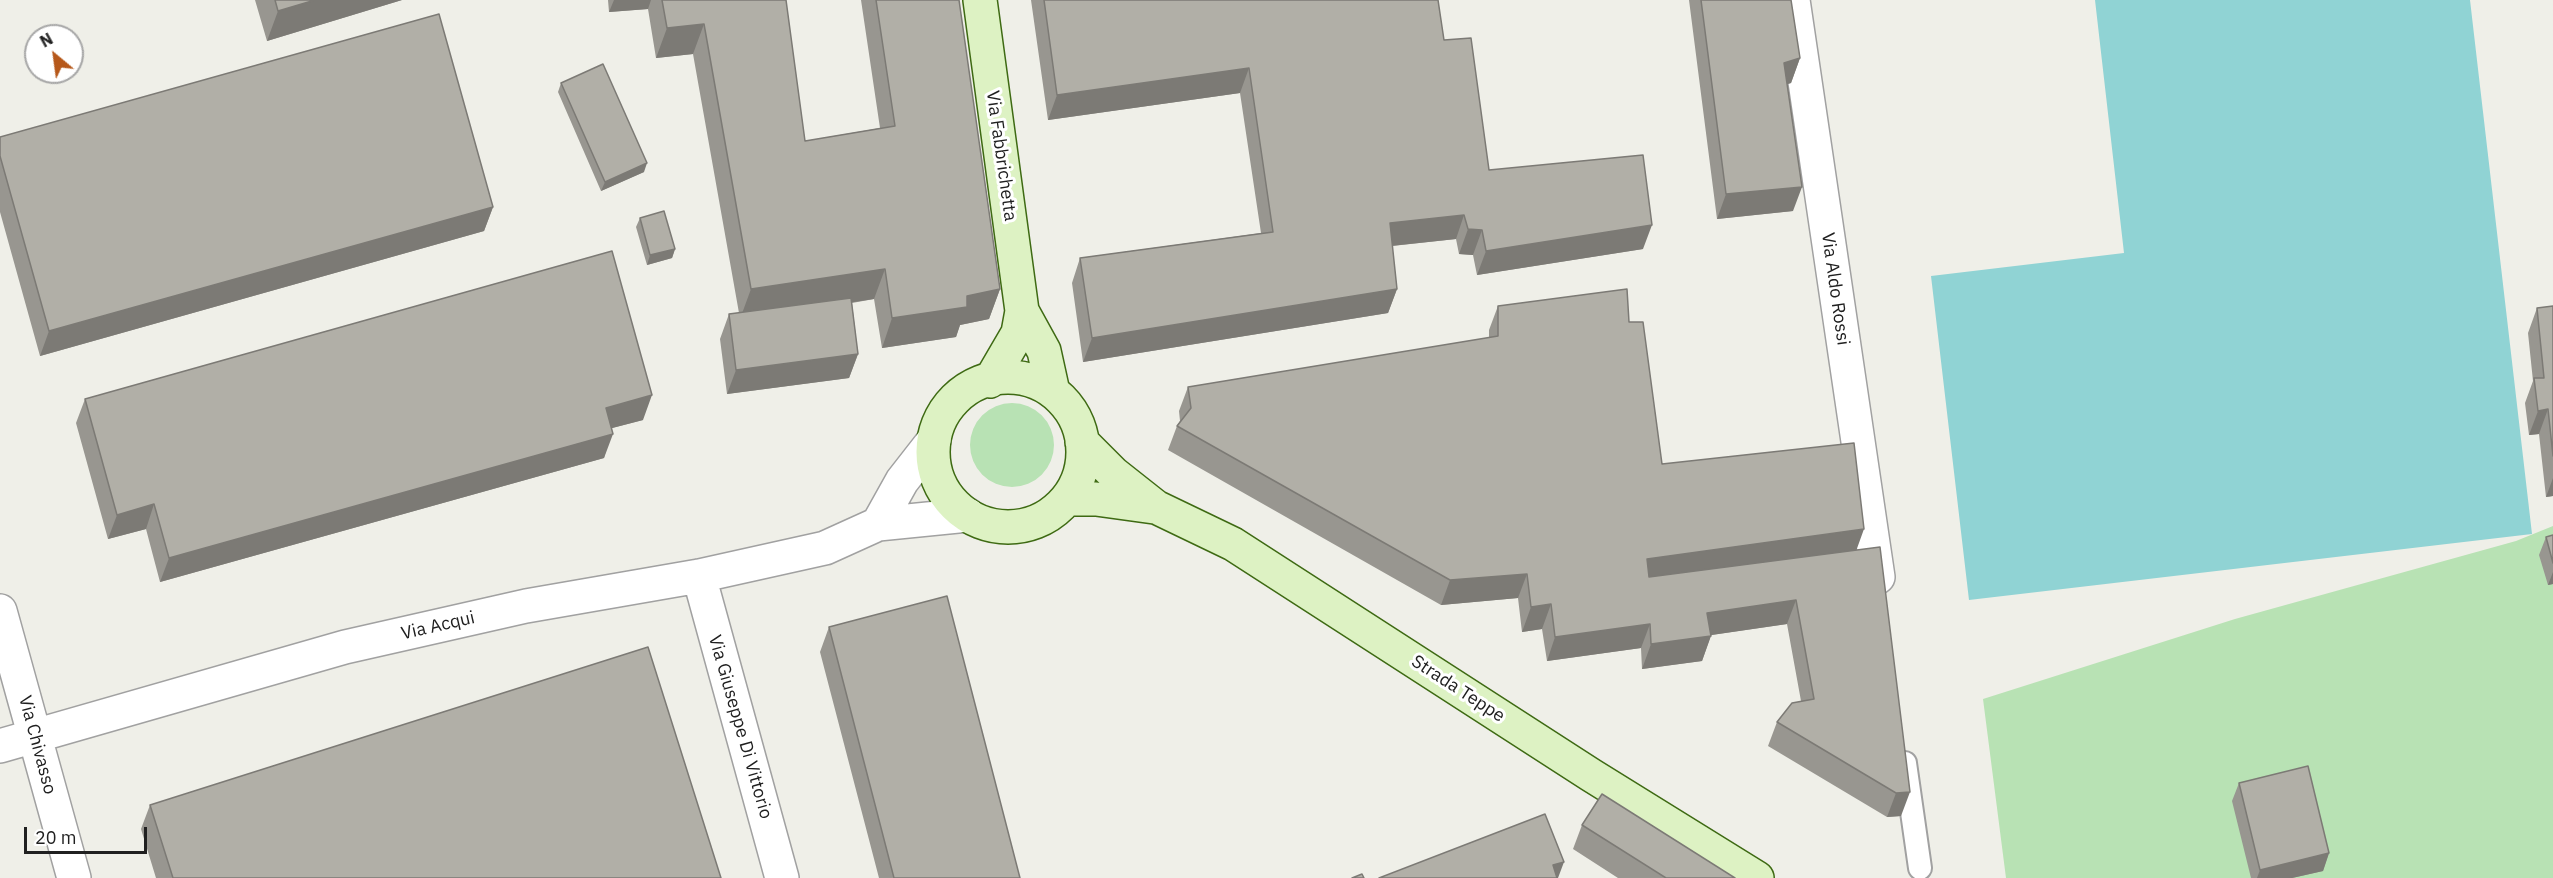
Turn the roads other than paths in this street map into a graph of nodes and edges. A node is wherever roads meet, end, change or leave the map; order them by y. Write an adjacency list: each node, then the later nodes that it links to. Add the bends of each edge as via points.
1 (980, 0): 3 (street, Via Fabbrichetta)
2 (1793, 0): 13 (street, Via Aldo Rossi)
3 (1022, 311): 4 (street, Via Fabbrichetta, via 1018,333); 5 (street, Via Fabbrichetta, via 1044,351)
4 (990, 381): 5 (street, Via Acqui, via 1007,377 1032,381); 6 (street, Via Acqui, via 981,382 959,396 943,416)
5 (1053, 392): 7 (street, Via Acqui, via 1070,409)
6 (934, 440): 10 (street, Via Acqui, via 934,466 943,490); 11 (street, Via Acqui, via 902,480)
7 (1082, 442): 8 (street, Via Acqui, via 1080,477); 9 (street, Strada Teppe)
8 (1068, 499): 9 (street, Strada Teppe); 10 (street, Via Acqui, via 1050,515 1028,525 1004,527 979,522)
9 (1156, 507): 21 (street, Strada Teppe, via 1233,544)
10 (968, 515): 11 (street, Via Acqui)
11 (878, 524): 12 (street, Via Acqui, via 825,548)
12 (699, 576): 15 (street, Via Acqui, via 526,606 345,647); 20 (street, Via Giuseppe Di Vittorio)
13 (1879, 589)
14 (0, 611): 15 (street, Via Chivasso)
15 (34, 736): 17 (street, Via Acqui); 19 (street, Via Chivasso)
16 (1902, 740): 18 (lane)
17 (0, 746)
18 (1920, 868)
19 (74, 878)
20 (782, 878)
21 (1757, 878)

